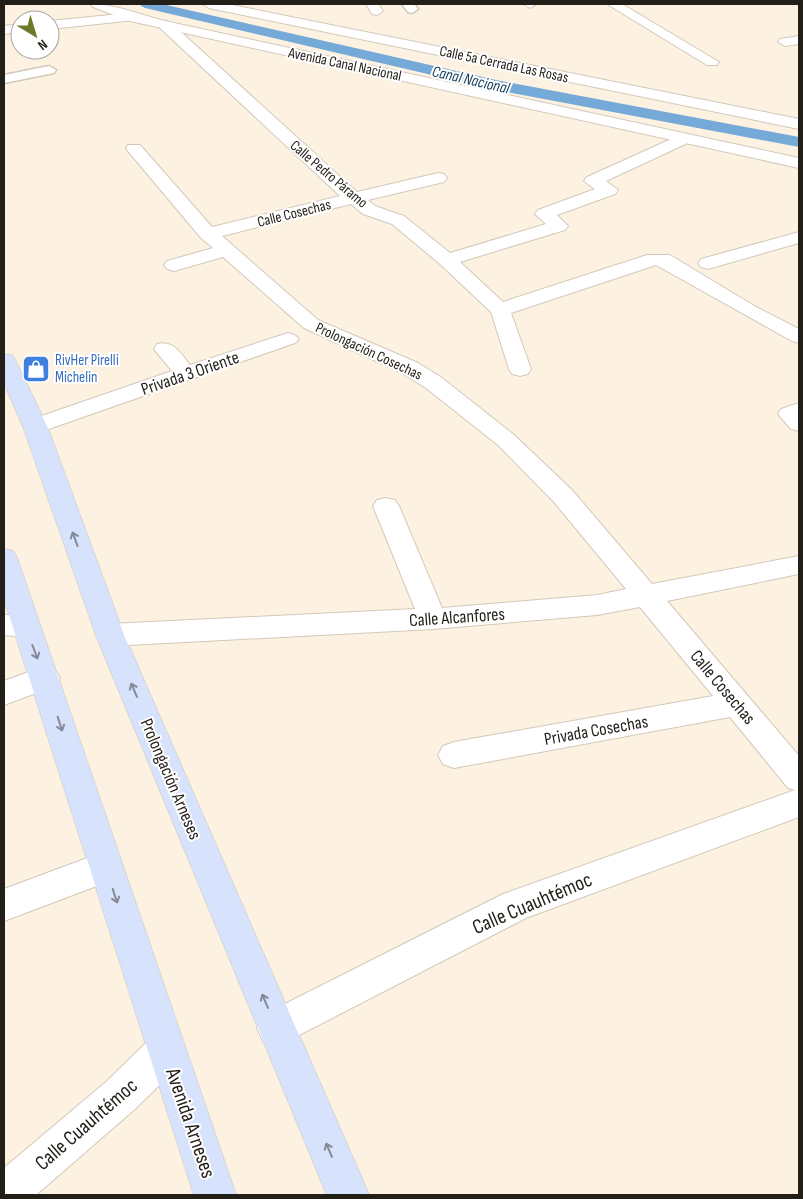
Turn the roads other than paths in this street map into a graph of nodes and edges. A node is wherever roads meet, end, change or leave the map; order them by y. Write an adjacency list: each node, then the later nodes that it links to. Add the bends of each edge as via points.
1 (97, 4): 4 (street, Avenida Canal Nacional)
2 (209, 4): 12 (street, Calle 5a Cerrada Las Rosas)
3 (613, 4): 9 (street)
4 (130, 16): 5 (street); 6 (street, Avenida Canal Nacional)
5 (60, 24)
6 (164, 25): 13 (street, Avenida Canal Nacional); 17 (street, Calle Pedro Páramo)
7 (799, 40): 8 (street)
8 (785, 42)
9 (712, 62)
10 (49, 70): 11 (street)
11 (4, 79)
12 (799, 124)
13 (686, 138): 15 (street, Avenida Canal Nacional); 21 (street, via 593,181 609,190 544,214 559,226)
14 (134, 148): 18 (street, Prolongación Cosechas)
15 (799, 163)
16 (438, 178): 17 (street, Calle Cosechas)
17 (353, 198): 18 (street, Calle Cosechas); 21 (street, Calle Pedro Páramo, via 370,210 398,220)
18 (208, 234): 20 (street, Prolongación Cosechas)
19 (799, 238): 22 (street)
20 (227, 250): 23 (street); 37 (street, Prolongación Cosechas, via 311,324 410,368 506,440 563,496)
21 (447, 260): 24 (street, Calle Pedro Páramo)
22 (708, 263)
23 (174, 265)
24 (500, 310): 25 (street, via 654,259 663,259); 29 (street, Calle Pedro Páramo)
25 (799, 337)
26 (288, 339): 30 (street, Privada 3 Oriente)
27 (165, 349): 30 (street)
28 (4, 360): 33 (main road, Prolongación Arneses)
29 (520, 369)
30 (188, 375): 33 (street, Privada 3 Oriente)
31 (799, 410): 32 (street, via 789,414)
32 (799, 424)
33 (35, 426): 40 (main road, Prolongación Arneses, one-way to 33)
34 (386, 506): 38 (street)
35 (4, 558): 39 (main road)
36 (799, 564): 37 (street, Calle Alcanfores)
37 (647, 596): 38 (street, Calle Alcanfores, via 597,605); 43 (street, Calle Cosechas)
38 (432, 619): 40 (street, Calle Alcanfores)
39 (15, 626): 41 (main road, one-way to 41)
40 (110, 635): 49 (main road, Prolongación Arneses, one-way to 40)
41 (45, 678): 42 (street); 47 (main road, one-way to 47)
42 (4, 692)
43 (737, 704): 44 (street, Privada Cosechas); 45 (street, Calle Cosechas)
44 (454, 755)
45 (799, 778)
46 (799, 803): 49 (street, Calle Cuauhtémoc, via 515,906)
47 (106, 867): 48 (street); 50 (main road, one-way to 50)
48 (4, 905)
49 (276, 1028): 53 (main road, Prolongación Arneses, one-way to 49)
50 (166, 1051): 51 (street, Calle Cuauhtémoc); 52 (main road, Avenida Arneses)
51 (4, 1195)
52 (215, 1195)
53 (348, 1195)

